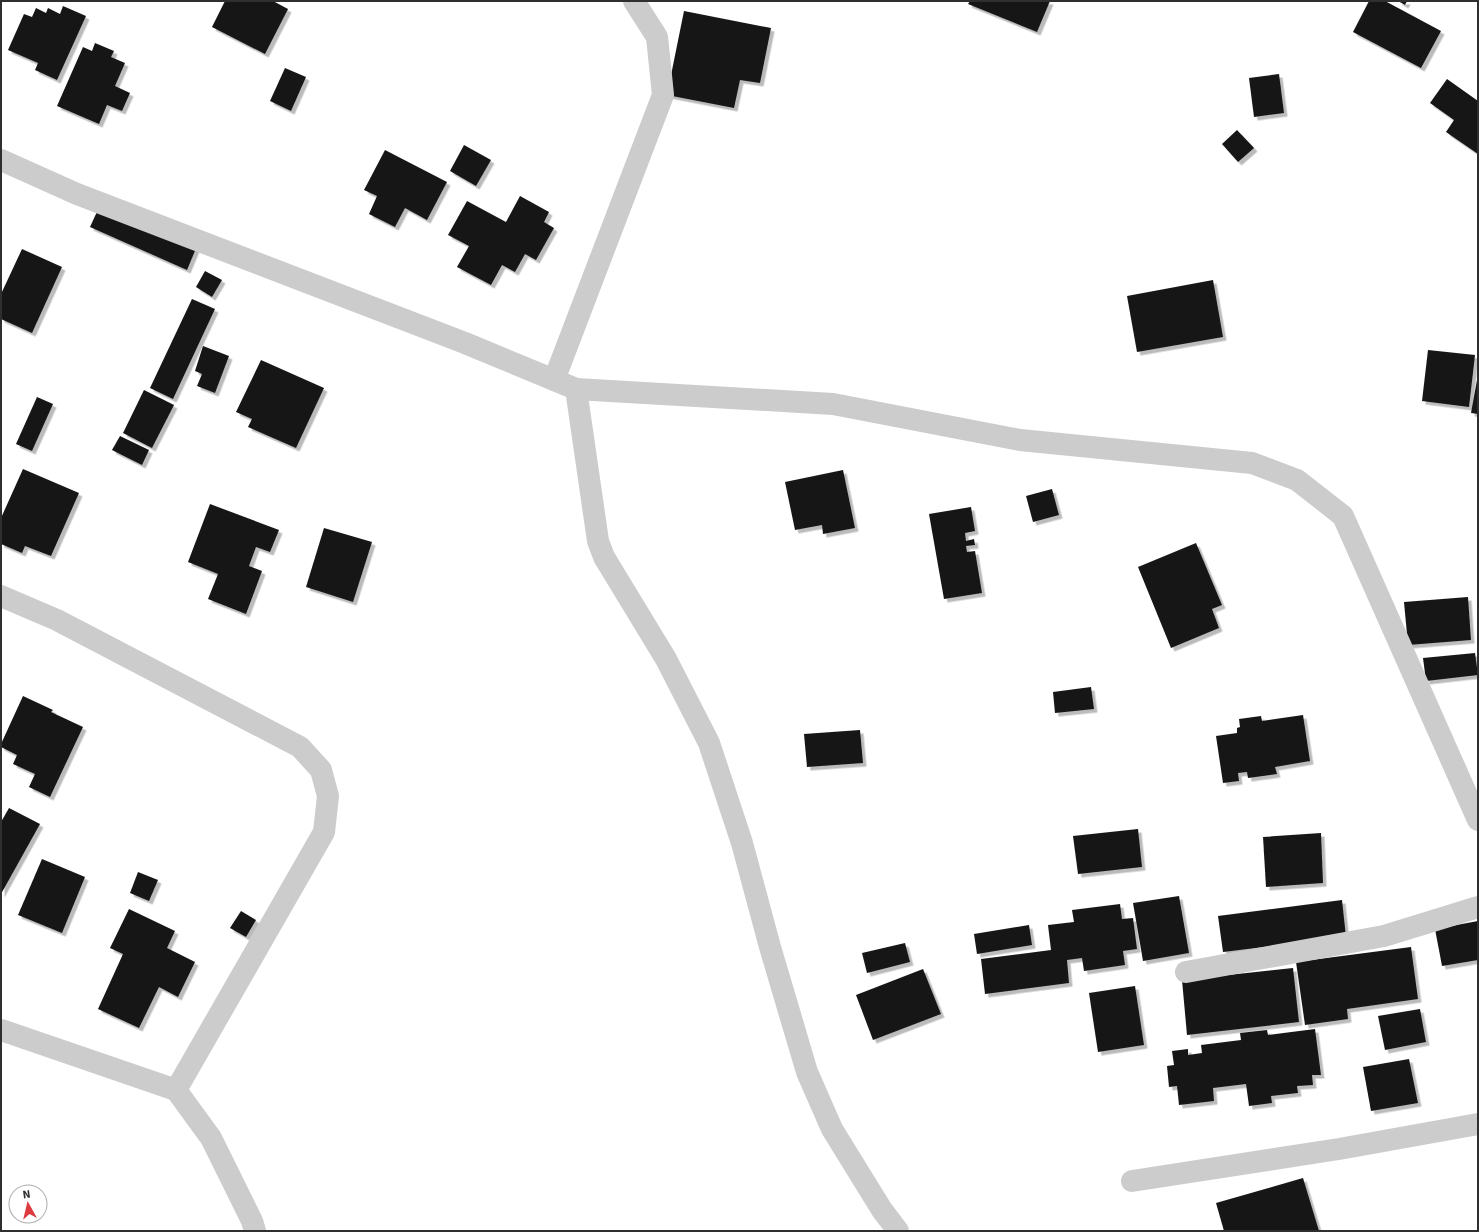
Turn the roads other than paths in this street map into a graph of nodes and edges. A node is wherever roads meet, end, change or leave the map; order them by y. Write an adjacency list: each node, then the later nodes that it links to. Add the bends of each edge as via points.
1 (634, 1): 3 (street, via 657,37 662,95)
2 (1, 160): 3 (street, via 77,194 465,343)
3 (554, 380): 4 (street)
4 (576, 389): 6 (street, via 832,404 1020,440 1252,463 1297,480 1343,516); 14 (street, via 598,540 604,557 666,659 709,743 742,844 807,1072 832,1129 882,1210)
5 (1, 596): 10 (street, via 57,620 300,747 321,770 328,796 324,832)
6 (1478, 820)
7 (1478, 906): 8 (street, via 1384,936)
8 (1186, 972)
9 (1, 1030): 10 (street)
10 (176, 1090): 13 (street, via 211,1138)
11 (1478, 1124): 12 (street, via 1339,1150)
12 (1132, 1181)
13 (255, 1231)
14 (898, 1231)

